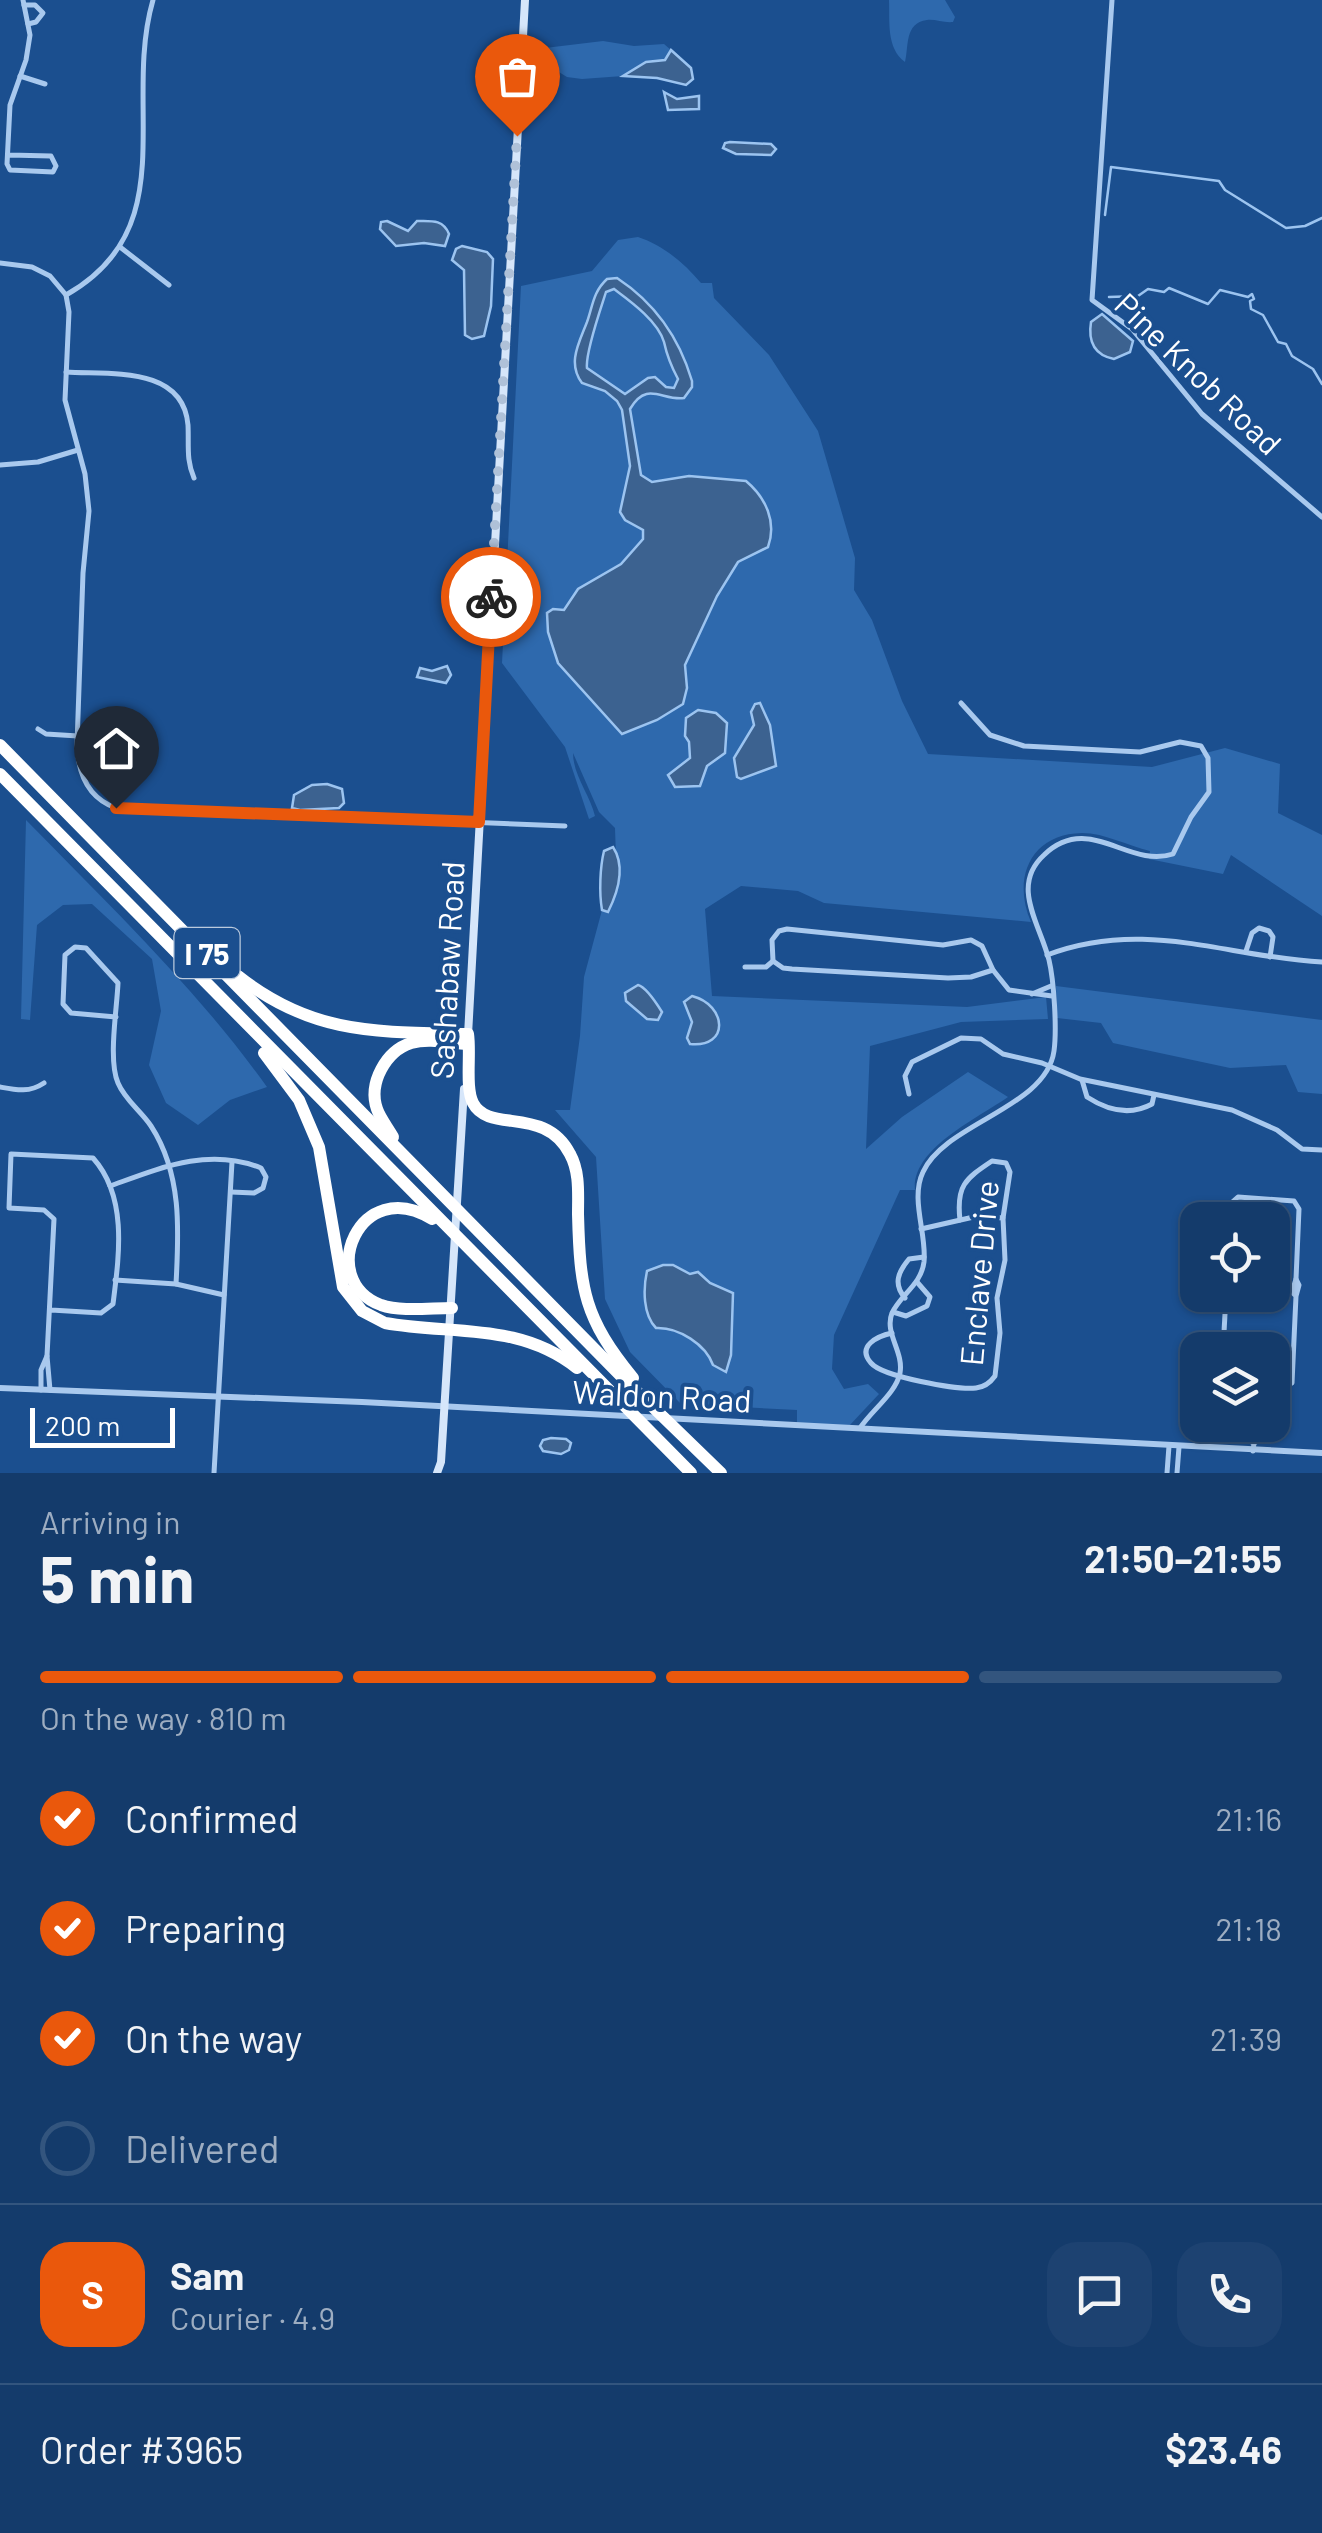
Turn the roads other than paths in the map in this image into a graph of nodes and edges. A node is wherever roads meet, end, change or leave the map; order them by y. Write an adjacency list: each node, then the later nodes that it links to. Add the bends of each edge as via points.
1 (525, 0): 23 (main road, Sashabaw Road)
2 (1112, 0): 17 (street, Pine Knob Road, via 1092,300 1132,329 1202,414)
3 (151, 1): 9 (street, via 143,62 142,190)
4 (24, 3): 5 (street); 5 (street, via 43,13)
5 (28, 24): 6 (street)
6 (20, 76): 7 (street); 8 (street, via 10,105)
7 (45, 84)
8 (10, 155): 8 (street, via 10,170 46,174 56,166 52,156)
9 (120, 247): 11 (street); 12 (street, via 92,280)
10 (0, 263): 12 (street, via 42,271)
11 (169, 284)
12 (66, 295): 13 (street)
13 (66, 372): 14 (street, via 65,400); 16 (street, via 141,376 168,387 185,412)
14 (78, 450): 15 (street); 20 (street, via 89,510)
15 (0, 466)
16 (194, 478)
17 (1322, 517)
18 (960, 704): 27 (street, via 990,734 1024,746 1140,752 1190,742 1206,752 1209,792 1173,854 1080,838 1054,846 1033,866 1028,895)
19 (38, 729): 20 (street)
20 (78, 736): 23 (street, via 78,768 89,790 110,806)
21 (0, 745): 25 (highway, I 75)
22 (0, 774): 36 (highway, I 75)
23 (479, 822): 24 (street); 38 (main road, Sashabaw Road)
24 (565, 826)
25 (183, 929): 38 (highway, via 260,994 305,1017 365,1031); 48 (highway, I 75)
26 (1246, 952): 27 (street, via 1118,938); 28 (street); 28 (street, via 1252,933 1269,930)
27 (1047, 955): 33 (street)
28 (1270, 958): 30 (street)
29 (773, 961): 31 (street, via 766,968); 32 (street, via 792,969 948,978); 32 (street, via 772,940 787,929 943,945 971,940 982,946)
30 (1322, 962)
31 (745, 967)
32 (994, 970): 34 (street, via 1009,990)
33 (1051, 986): 34 (street); 35 (street)
34 (1032, 994): 35 (street)
35 (1052, 996): 39 (street)
36 (218, 997): 54 (highway, I 75); 65 (highway, via 281,1073 310,1122 350,1300 385,1323)
37 (116, 1017): 37 (street, via 118,983 86,948 75,947 65,956 63,1004 71,1013); 47 (street, via 117,1082)
38 (467, 1039): 48 (highway, via 410,1043 381,1069 376,1109); 62 (main road, Sashabaw Road); 72 (highway, via 470,1094 478,1109 492,1118 541,1126 572,1155 585,1300 602,1337)
39 (1049, 1066): 40 (street); 43 (street, via 1003,1054 988,1041 961,1038 912,1062 905,1076); 55 (street, via 1028,1090 928,1164 920,1181)
40 (1082, 1080): 44 (street); 44 (street, via 1087,1096 1109,1108 1146,1108)
41 (44, 1084): 42 (street, via 24,1091)
42 (0, 1087)
43 (909, 1094)
44 (1154, 1094): 45 (street, via 1232,1110 1302,1148)
45 (1322, 1150)
46 (232, 1162): 47 (street); 50 (street); 50 (street, via 262,1168 266,1177 254,1192)
47 (169, 1163): 49 (street); 59 (street, via 178,1205)
48 (412, 1163): 72 (highway, I 75)
49 (110, 1186): 57 (street, via 118,1223); 63 (street, via 93,1158 11,1154 9,1208 44,1210 54,1220)
50 (230, 1192): 60 (street)
51 (1233, 1202): 68 (street, via 1294,1201 1299,1209)
52 (1003, 1218): 53 (street); 53 (street, Enclave Drive, via 1010,1172 997,1160 960,1189); 67 (street, Enclave Drive, via 996,1376 976,1388)
53 (960, 1220): 55 (street)
54 (446, 1228): 62 (highway, via 406,1208 376,1212 353,1236 349,1265 376,1303); 74 (highway, I 75, via 494,1272)
55 (921, 1230): 56 (street)
56 (924, 1257): 58 (street); 61 (street, via 909,1259 897,1279)
57 (115, 1280): 59 (street); 63 (street, via 113,1304 101,1313)
58 (917, 1282): 61 (street); 64 (street, via 930,1297 927,1306 906,1316)
59 (176, 1284): 60 (street)
60 (224, 1295): 71 (street)
61 (904, 1298): 64 (street)
62 (452, 1308): 65 (main road, Sashabaw Road)
63 (51, 1310): 70 (street)
64 (893, 1312): 66 (street)
65 (450, 1328): 73 (main road, Sashabaw Road); 74 (highway, via 500,1332 553,1351)
66 (892, 1333): 67 (street); 67 (street, via 872,1339 866,1354 875,1366)
67 (900, 1376): 75 (street)
68 (1290, 1384)
69 (0, 1388): 70 (street, Waldon Road)
70 (45, 1390): 71 (street, Waldon Road)
71 (219, 1399): 73 (street, Waldon Road); 82 (street)
72 (656, 1407): 85 (highway, I 75)
73 (444, 1408): 74 (street, Waldon Road); 83 (main road, Sashabaw Road)
74 (619, 1413): 75 (street, Waldon Road); 84 (highway, I 75)
75 (859, 1430): 78 (street, Waldon Road)
76 (1250, 1442): 80 (street)
77 (1258, 1442): 80 (street)
78 (1169, 1446): 79 (street, Waldon Road); 86 (street)
79 (1179, 1446): 80 (street, Waldon Road); 87 (street)
80 (1254, 1447): 81 (street, Waldon Road)
81 (1322, 1453)
82 (214, 1473)
83 (441, 1473)
84 (691, 1473)
85 (720, 1473)
86 (1167, 1473)
87 (1177, 1473)

